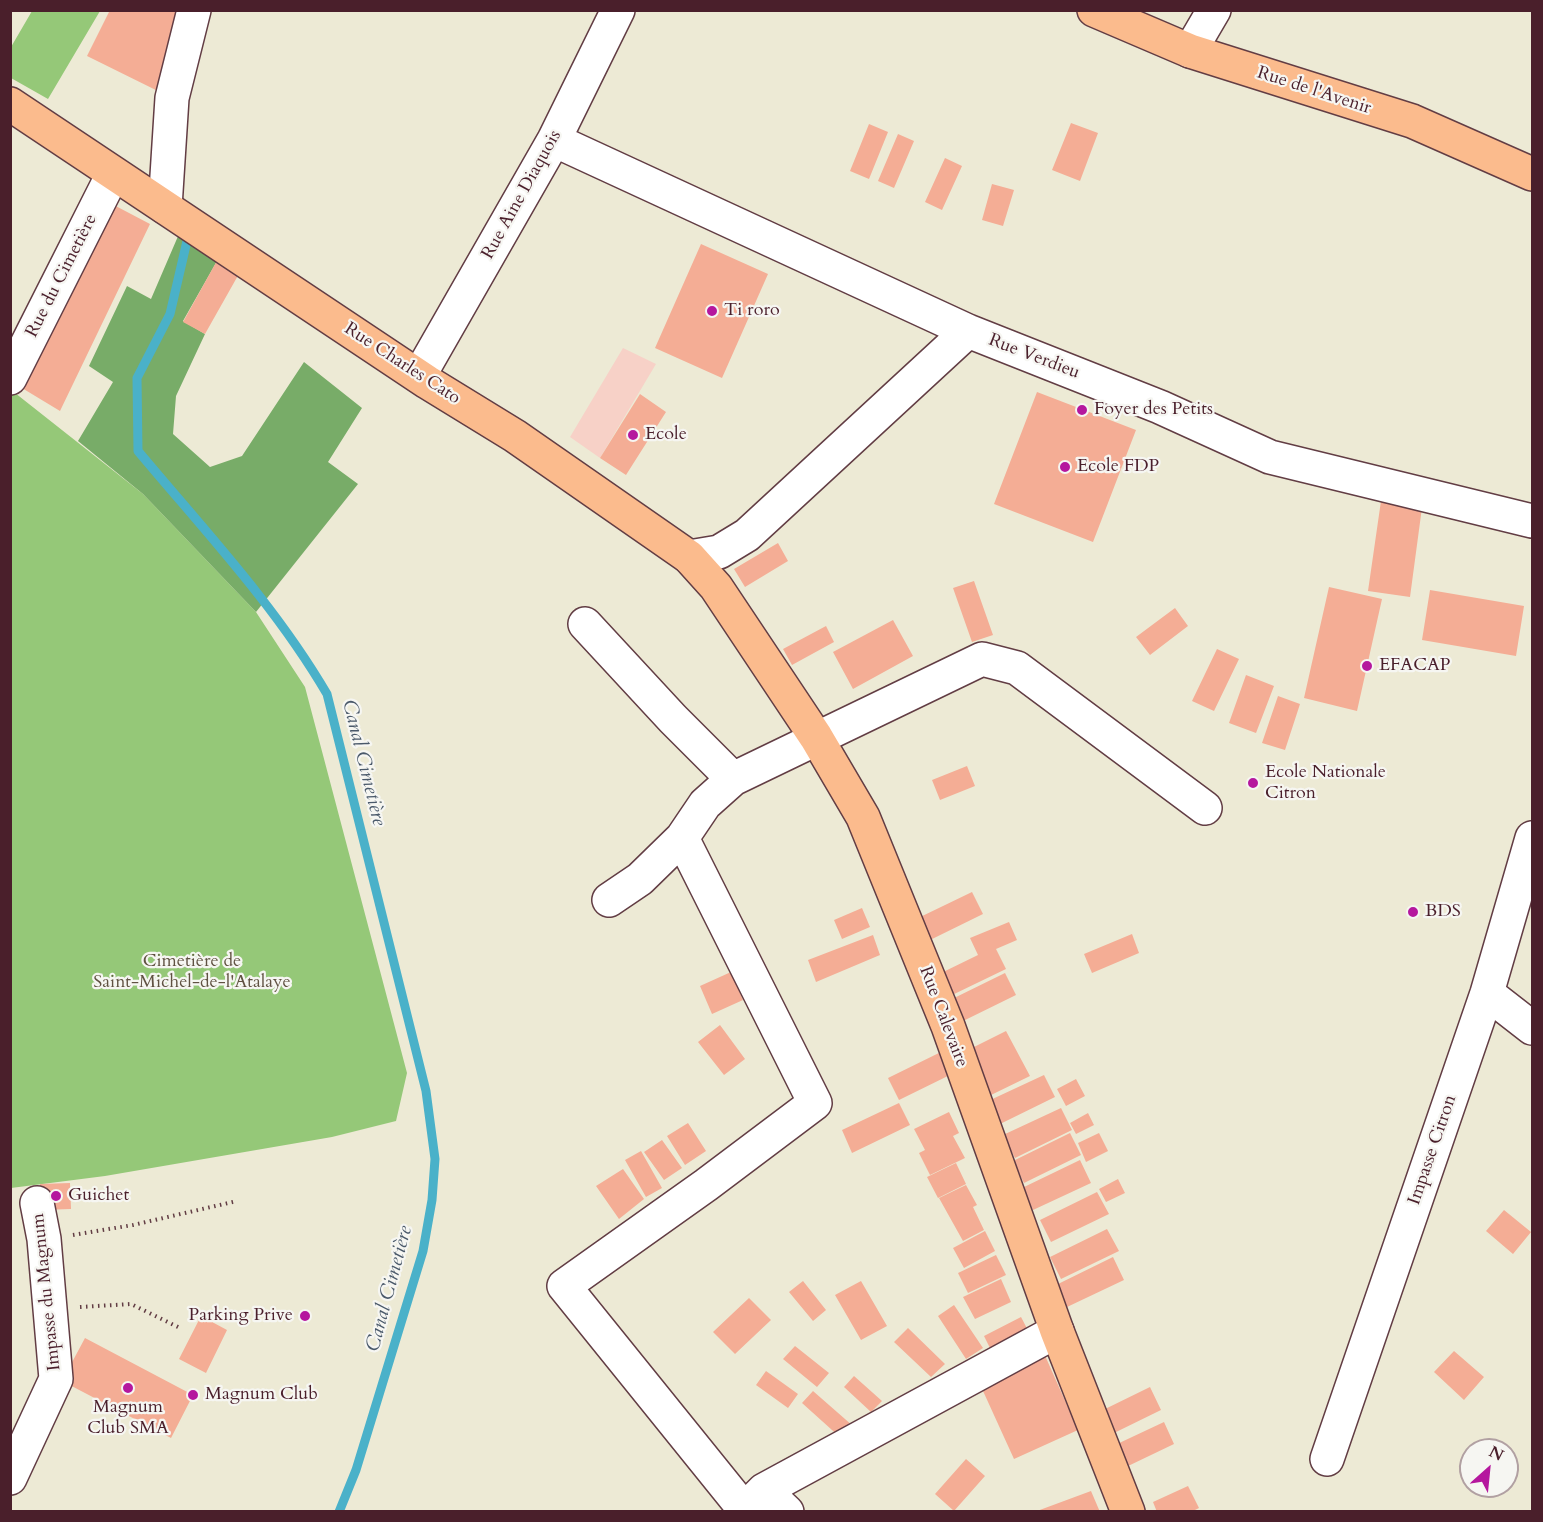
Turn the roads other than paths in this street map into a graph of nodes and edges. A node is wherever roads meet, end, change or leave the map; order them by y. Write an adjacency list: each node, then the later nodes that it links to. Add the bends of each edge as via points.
1 (194, 10): 10 (street, via 172,98)
2 (618, 10): 7 (street, Rue Aine Diaquois)
3 (1094, 10): 5 (main road, Rue de l'Avenir)
4 (1214, 10): 5 (street)
5 (1190, 51): 9 (main road, Rue de l'Avenir, via 1412,122)
6 (10, 104): 8 (main road, Rue Charles Cato)
7 (554, 140): 11 (street, Rue Verdieu); 12 (street, Rue Aine Diaquois)
8 (113, 174): 10 (main road, Rue Charles Cato); 13 (street, Rue du Cimetière)
9 (1533, 174)
10 (165, 207): 12 (main road, Rue Charles Cato)
11 (968, 331): 14 (street, Rue Verdieu, via 1161,407 1270,457); 15 (street)
12 (419, 376): 16 (main road, Rue Charles Cato, via 515,436)
13 (10, 378)
14 (1533, 520)
15 (747, 535): 16 (street, via 719,552); 17 (street, via 727,576)
16 (689, 557): 17 (main road, Rue Calevaire)
17 (729, 607): 19 (main road, Rue Calevaire)
18 (585, 624): 20 (street)
19 (816, 737): 20 (street); 21 (street, via 982,659 1017,668); 28 (main road, Rue Calevaire, via 862,817 948,1026)
20 (733, 779): 22 (street, via 705,804)
21 (1205, 808)
22 (682, 838): 24 (street, via 640,879); 31 (street, via 814,1102 564,1286)
23 (1533, 838): 25 (street, Impasse Citron)
24 (609, 900)
25 (1487, 993): 26 (street); 29 (street, Impasse Citron)
26 (1533, 1028)
27 (37, 1203): 30 (street, Impasse du Magnum, via 44,1239 56,1379)
28 (1057, 1331): 31 (street); 32 (main road, Rue Calevaire)
29 (1327, 1459)
30 (10, 1478)
31 (759, 1506)
32 (1128, 1512)

